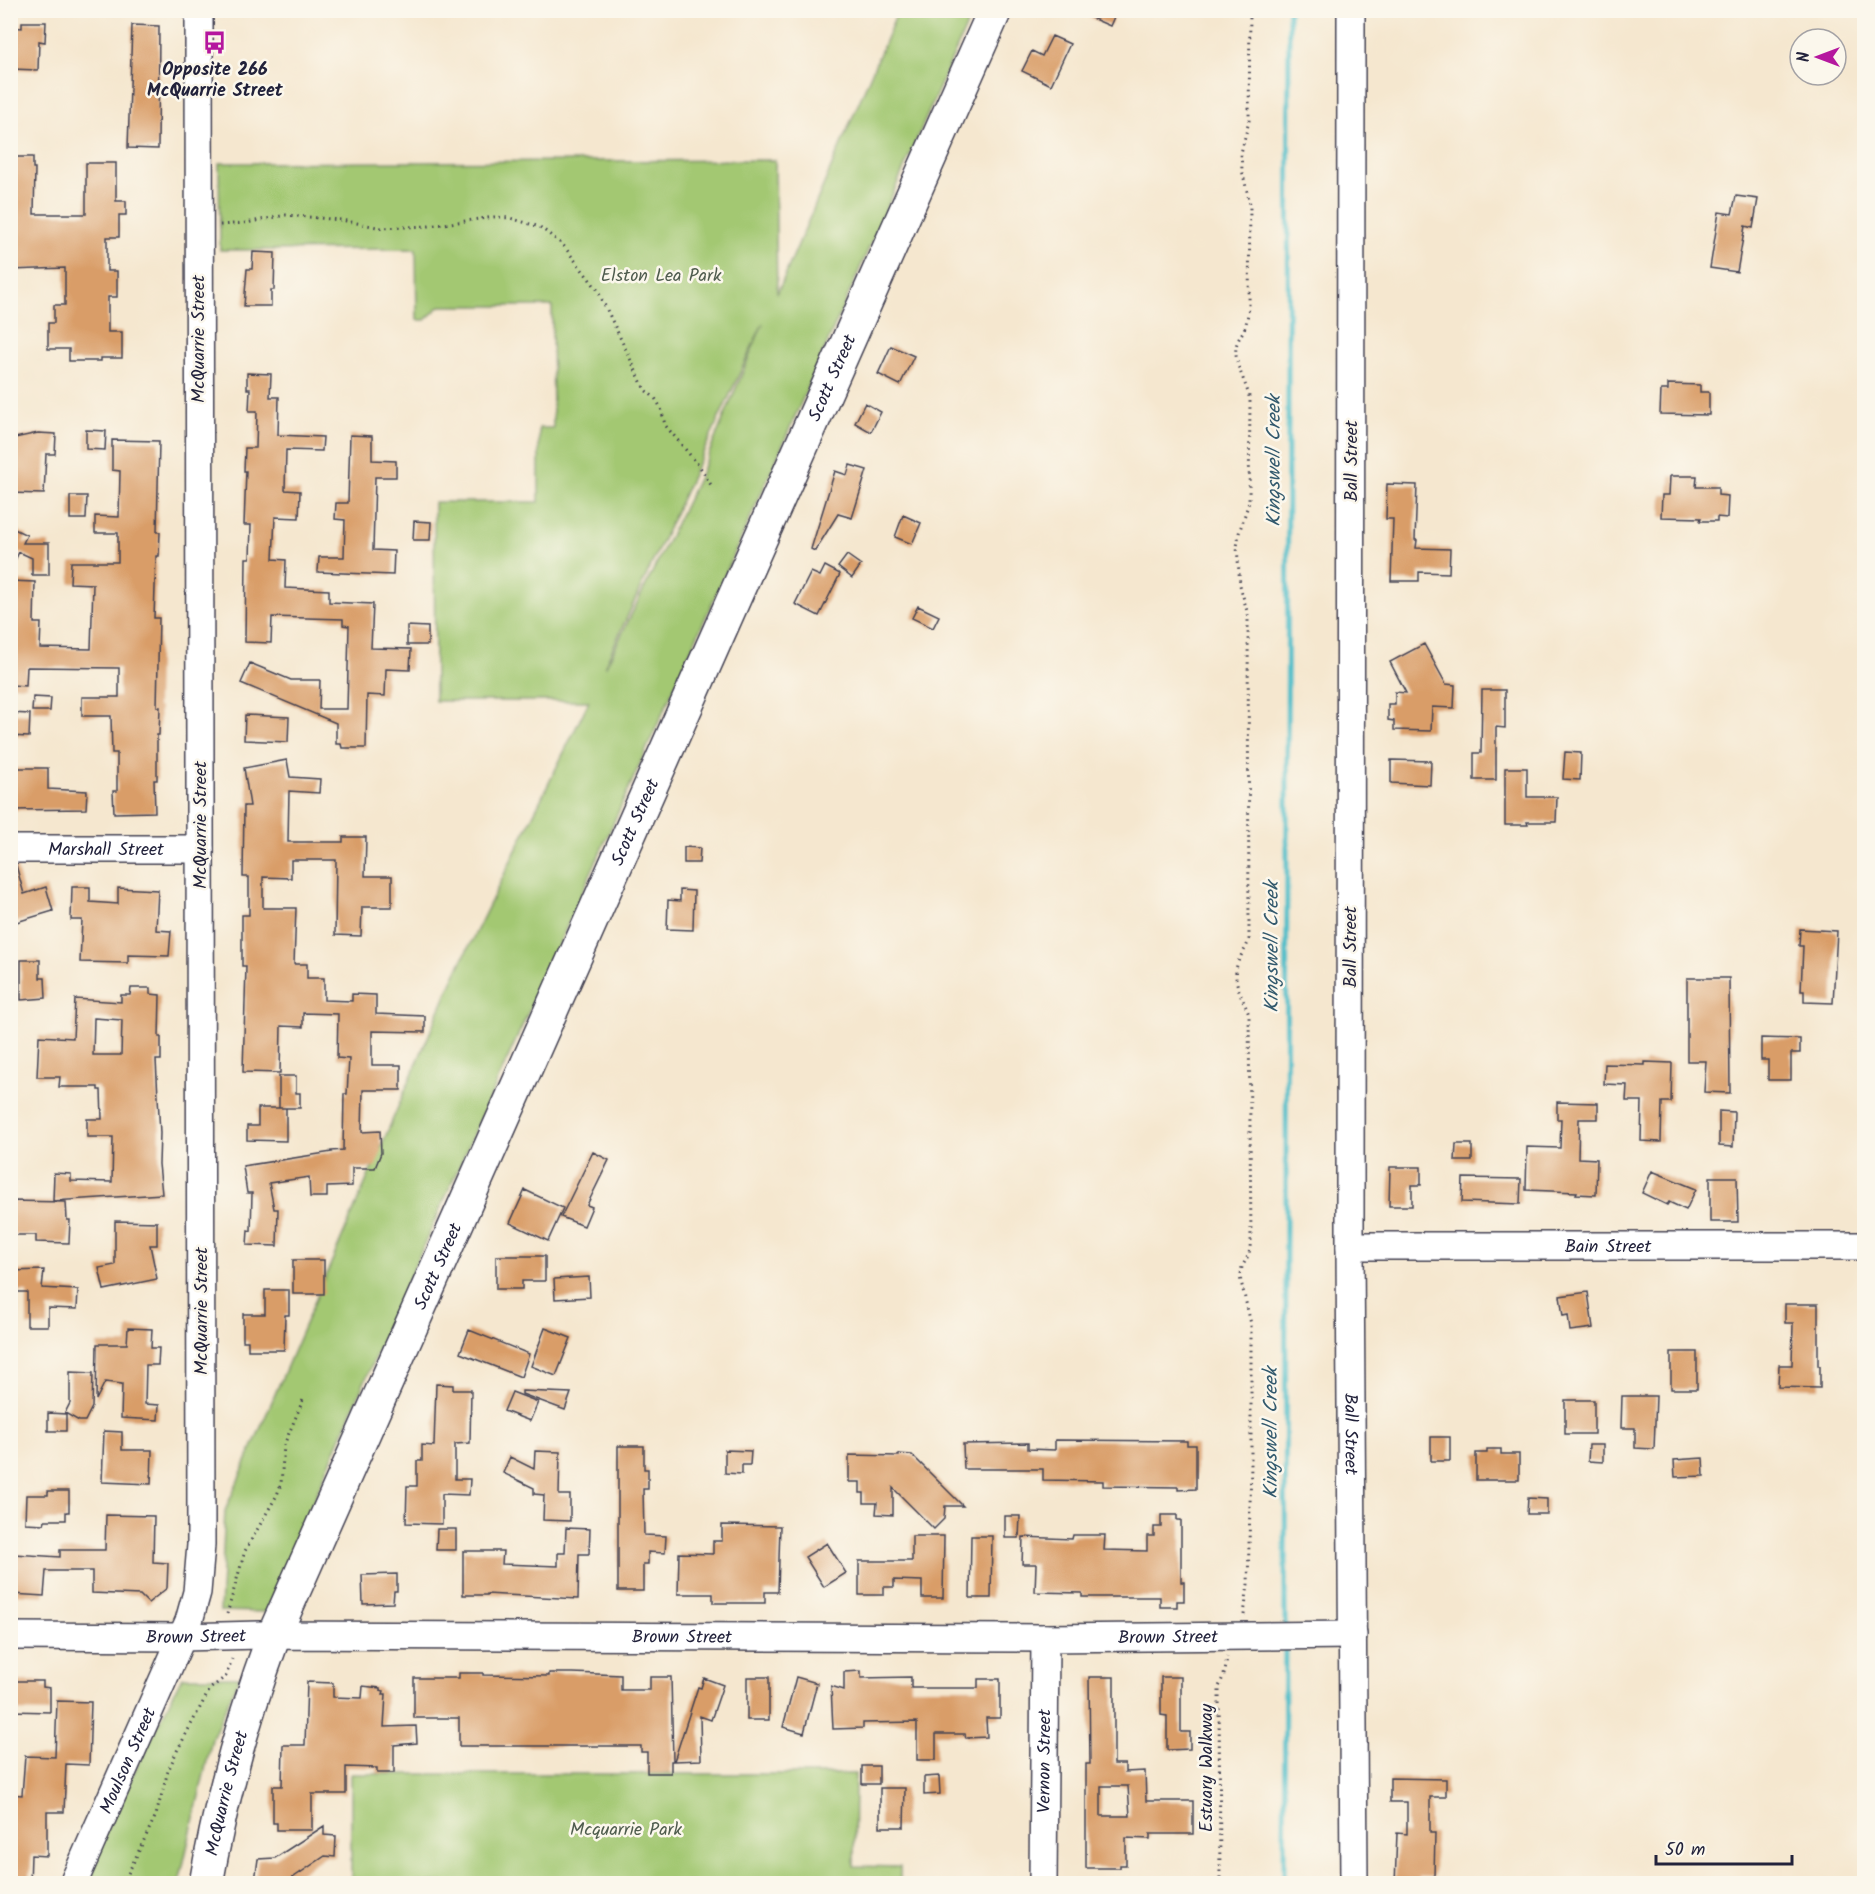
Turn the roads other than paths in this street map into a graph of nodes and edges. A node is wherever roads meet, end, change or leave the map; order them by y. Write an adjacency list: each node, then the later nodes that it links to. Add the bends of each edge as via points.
1 (198, 10): 5 (street, McQuarrie Street)
2 (994, 10): 8 (main road, Scott Street)
3 (1351, 10): 6 (street, Ball Street)
4 (10, 849): 5 (street, Marshall Street)
5 (200, 849): 11 (street, McQuarrie Street, via 201,1535 197,1592)
6 (1350, 1246): 7 (street, Bain Street); 9 (street, Ball Street)
7 (1864, 1246)
8 (274, 1635): 11 (street, Brown Street); 12 (street, Brown Street); 14 (main road, McQuarrie Street, via 240,1733)
9 (1353, 1635): 12 (street, Brown Street); 16 (street, Ball Street)
10 (10, 1636): 11 (street, Brown Street)
11 (183, 1637): 13 (street, Moulson Street)
12 (1045, 1638): 15 (street, Vernon Street)
13 (73, 1884)
14 (206, 1884)
15 (1043, 1884)
16 (1354, 1884)

